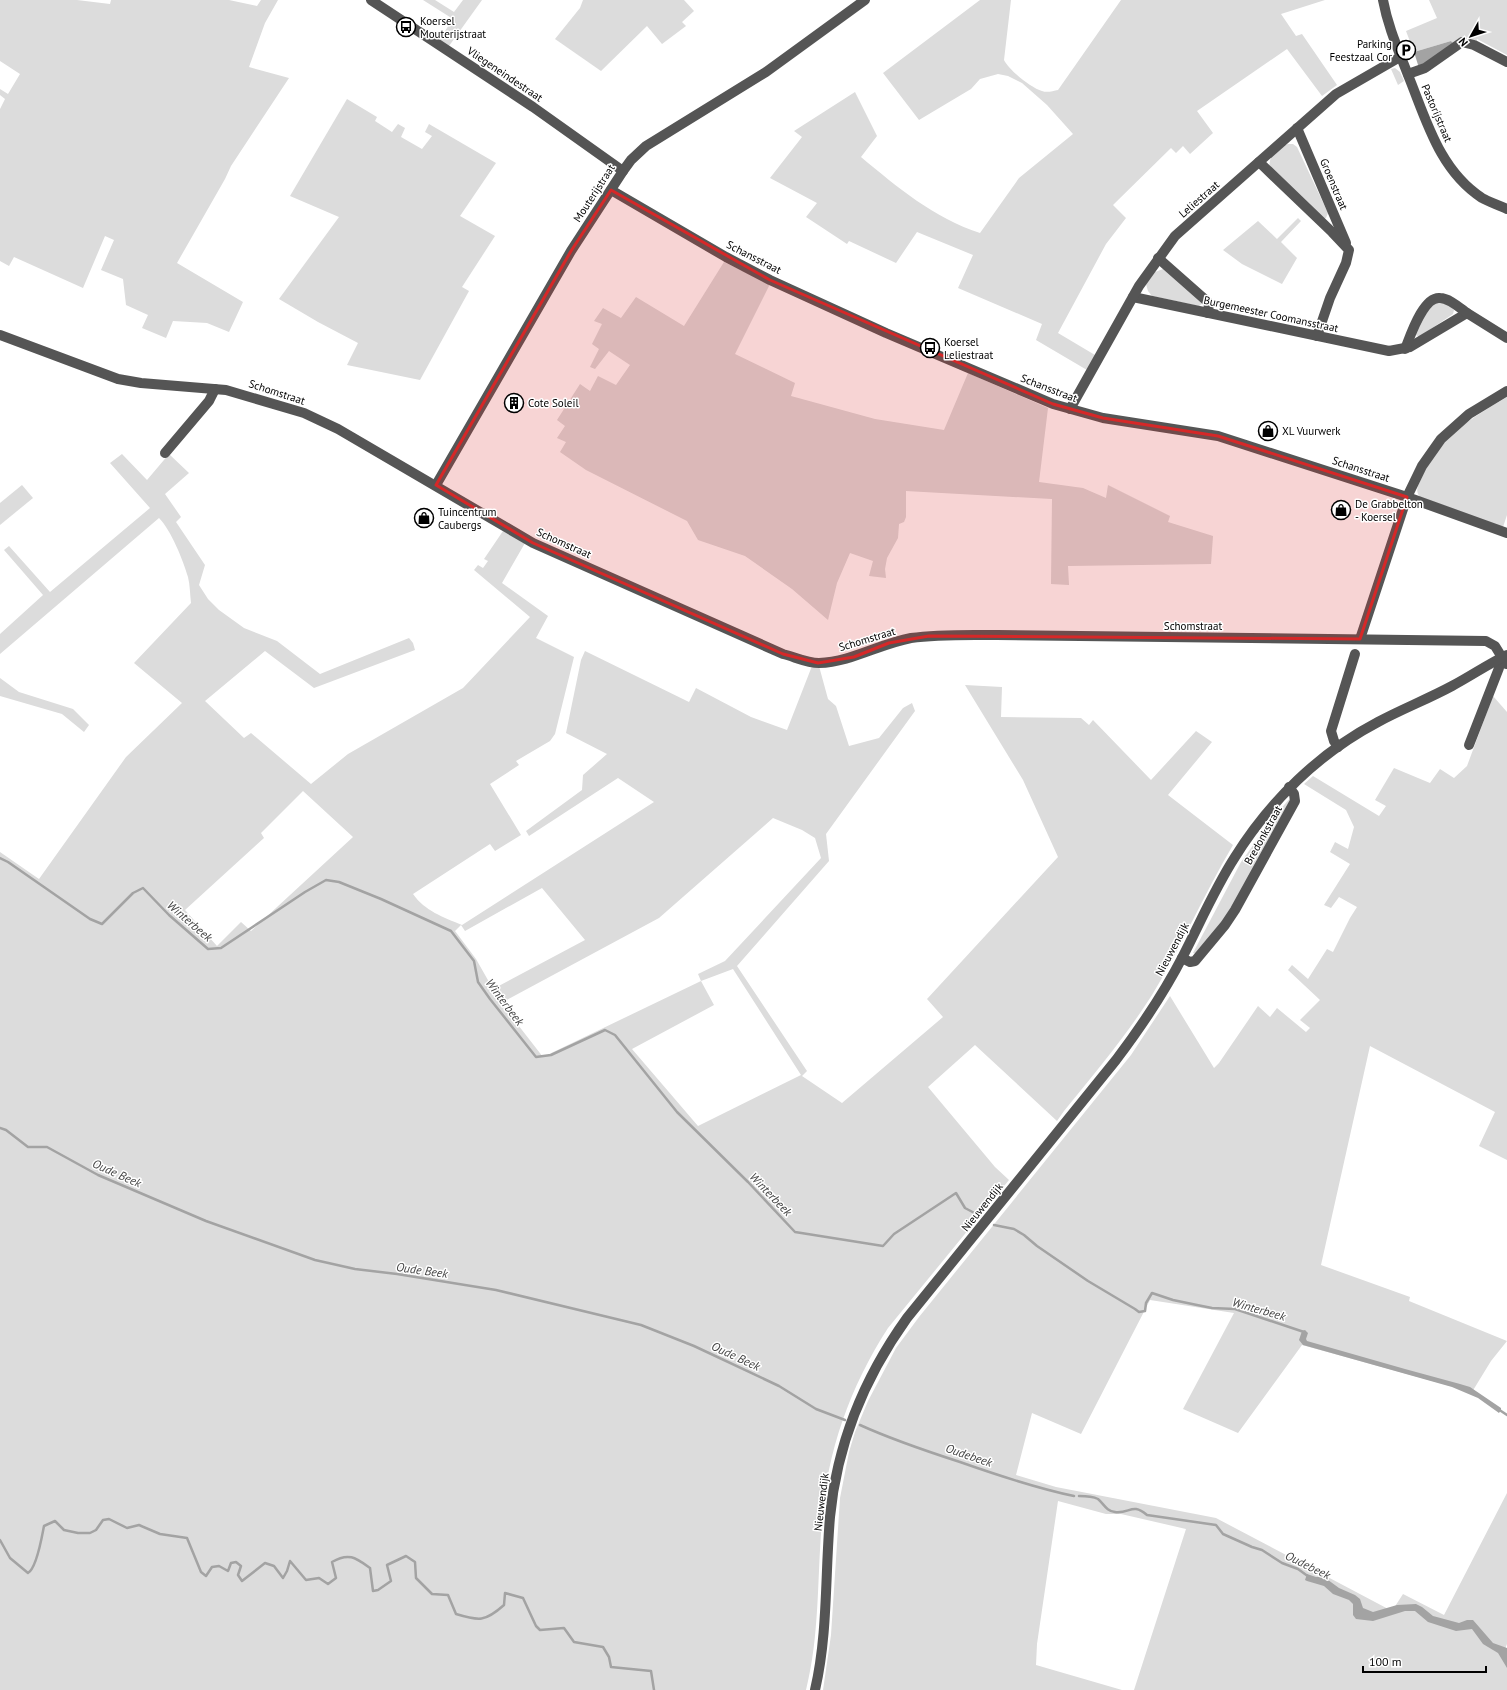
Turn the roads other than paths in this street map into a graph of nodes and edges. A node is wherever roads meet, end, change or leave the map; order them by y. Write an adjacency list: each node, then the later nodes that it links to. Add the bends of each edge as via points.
1 (371, 0): 9 (street, Vliegeneindestraat, via 527,103)
2 (865, 0): 9 (street, Mouterijstraat, via 766,72 646,146)
3 (1383, 0): 4 (street, Pastorijstraat)
4 (1400, 57): 6 (street, Pastorijstraat); 7 (street, Leliestraat, via 1336,94)
5 (1507, 62): 6 (street, via 1474,44 1462,42 1425,68)
6 (1408, 74): 11 (street, Pastorijstraat, via 1433,139 1447,162 1482,198)
7 (1296, 128): 8 (street, Leliestraat); 12 (street, Groenstraat)
8 (1259, 162): 12 (street); 13 (street, Leliestraat, via 1175,236)
9 (623, 171): 10 (street, Mouterijstraat)
10 (611, 190): 23 (street, Schansstraat, via 770,280 922,348); 25 (street, Mouterijstraat, via 571,250)
11 (1507, 209)
12 (1349, 250): 18 (street)
13 (1158, 258): 14 (street, Leliestraat); 15 (street, via 1208,303)
14 (1133, 298): 15 (street, Burgemeester Coomansstraat); 23 (street, Leliestraat)
15 (1208, 313): 18 (street, Burgemeester Coomansstraat)
16 (1467, 313): 19 (street); 20 (street, Burgemeester Coomansstraat); 20 (street, via 1445,299 1436,298 1429,302 1420,314)
17 (0, 335): 21 (street, Schomstraat, via 118,379)
18 (1317, 336): 20 (street, Burgemeester Coomansstraat, via 1389,351)
19 (1507, 338)
20 (1405, 349)
21 (215, 389): 24 (street, via 209,401); 25 (street, Schomstraat, via 246,395 323,421)
22 (1507, 391): 26 (street, via 1469,414 1441,438 1422,466)
23 (1070, 409): 26 (street, Schansstraat, via 1103,418 1218,436)
24 (165, 454)
25 (436, 485): 28 (street, Schomstraat, via 533,543 783,654 818,663 854,657 889,643 929,636)
26 (1408, 497): 27 (street, Schansstraat); 28 (street)
27 (1507, 533)
28 (1360, 639): 30 (street, Schomstraat, via 1486,641 1495,646)
29 (1355, 654): 32 (street, via 1331,731)
30 (1504, 661): 31 (street); 32 (street, via 1378,722)
31 (1469, 745)
32 (1338, 747): 33 (street)
33 (1289, 787): 34 (street, Nieuwendijk, via 1262,818 1234,859); 34 (street, Bredonkstraat, via 1294,794 1294,801 1226,925 1195,961 1190,962)
34 (1182, 958): 35 (street, Nieuwendijk, via 1130,1041 907,1318 885,1349 867,1383 849,1424 834,1484 822,1651)
35 (815, 1690)

